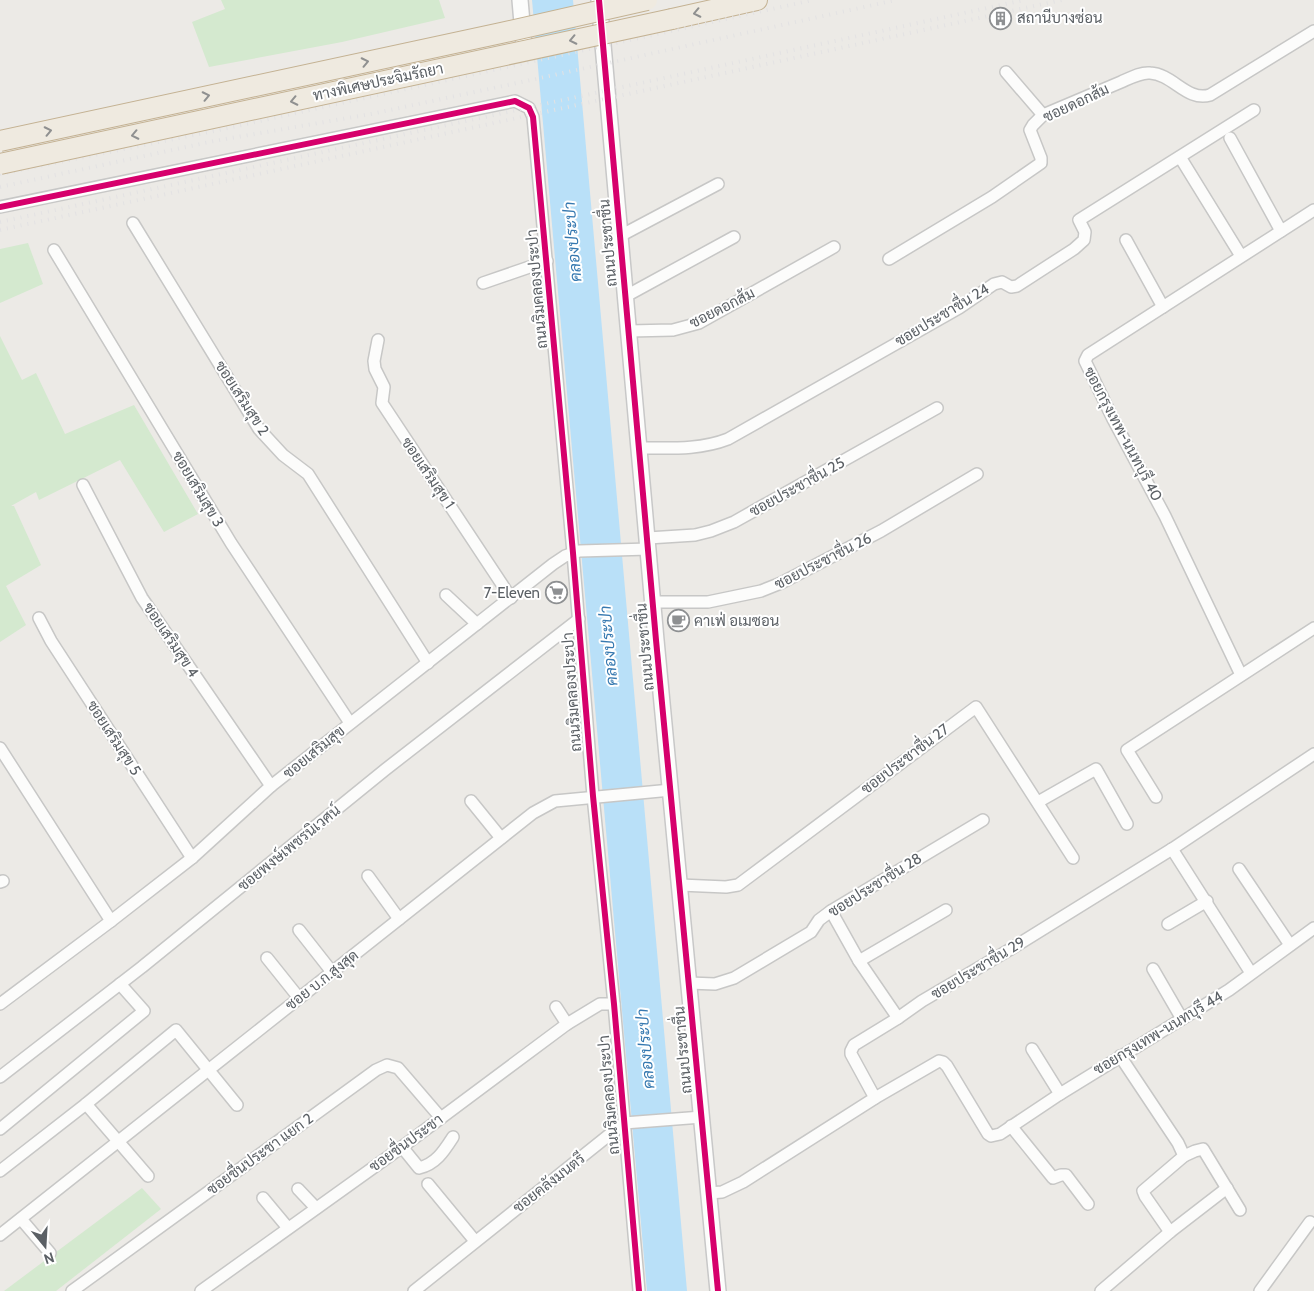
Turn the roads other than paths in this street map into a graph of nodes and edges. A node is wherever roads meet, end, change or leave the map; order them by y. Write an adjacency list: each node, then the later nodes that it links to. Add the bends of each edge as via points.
1 (520, 0): 6 (main road)
2 (647, 0): 11 (highway, ทางพิเศษประจิมรัถยา, one-way to 2, bridge)
3 (757, 0): 13 (highway, ทางพิเศษประจิมรัถยา, one-way to 13, bridge)
4 (603, 1): 19 (main road, ถนนประชาชื่น)
5 (1314, 31): 9 (street, ซอยดอกส้ม, via 1210,95 1192,95 1164,77 1148,72)
6 (524, 46)
7 (1006, 72): 9 (street)
8 (1254, 110): 12 (street, ซอยประชาชื่น 24)
9 (1043, 115): 25 (street, ซอยดอกส้ม, via 1030,130 1042,158 1040,163 992,197)
10 (1230, 138): 18 (street)
11 (0, 141)
12 (1180, 157): 24 (street); 33 (street, ซอยประชาชื่น 24, via 1079,220 1085,232 1084,240 1017,286 1011,287 1002,282 994,284 959,308 728,439 700,447)
13 (0, 164)
14 (718, 184): 19 (street)
15 (0, 207): 26 (street, ถนนริมคลองประปา, via 515,101 529,108 534,117)
16 (1314, 210): 18 (street, ซอยกรุงเทพ-นนทบุรี 40)
17 (133, 223): 45 (street, ซอยเสริมสุข 2, via 259,429 308,474)
18 (1281, 231): 24 (street, ซอยกรุงเทพ-นนทบุรี 40)
19 (620, 236): 28 (main road, ถนนประชาชื่น)
20 (734, 237): 28 (street)
21 (1126, 240): 29 (street)
22 (834, 247): 30 (street, ซอยดอกส้ม, via 699,323 673,330)
23 (54, 250): 47 (street, ซอยเสริมสุข 3, via 231,543)
24 (1241, 256): 29 (street, ซอยกรุงเทพ-นนทบุรี 40)
25 (889, 258)
26 (547, 261): 27 (street); 37 (street, ถนนริมคลองประปา)
27 (483, 283)
28 (626, 296): 30 (main road, ถนนประชาชื่น)
29 (1163, 307): 46 (street, ซอยกรุงเทพ-นนทบุรี 40, via 1088,355 1085,361 1165,516)
30 (629, 331): 33 (main road, ถนนประชาชื่น)
31 (378, 340): 39 (street, ซอยเสริมสุข 1, via 374,361 384,387 382,403)
32 (937, 408): 36 (street, ซอยประชาชื่น 25, via 734,522 695,536)
33 (640, 448): 36 (main road, ถนนประชาชื่น)
34 (977, 474): 40 (street, ซอยประชาชื่น 26, via 782,584 708,602)
35 (83, 486): 50 (street, ซอยเสริมสุข 4, via 142,598)
36 (648, 543): 37 (street, via 624,550); 40 (main road, ถนนประชาชื่น)
37 (576, 552): 39 (street, ซอยเสริมสุข, via 554,564); 42 (street, ถนนริมคลองประปา)
38 (446, 595): 43 (street)
39 (511, 598): 43 (street, ซอยเสริมสุข)
40 (654, 602): 51 (main road, ถนนประชาชื่น)
41 (39, 618): 60 (street, ซอยเสริมสุข 5, via 50,640)
42 (579, 619): 52 (street, ถนนริมคลองประปา); 80 (street, ซอยพงษ์เพชรนิเวศน์, via 386,769)
43 (477, 624): 45 (street, ซอยเสริมสุข)
44 (1314, 628): 46 (street)
45 (428, 663): 47 (street, ซอยเสริมสุข)
46 (1240, 675): 53 (street, via 1127,750)
47 (350, 723): 50 (street, ซอยเสริมสุข)
48 (0, 748): 69 (street)
49 (1314, 754): 59 (street, ซอยประชาชื่น 29)
50 (271, 786): 60 (street, ซอยเสริมสุข)
51 (671, 790): 52 (street, ซอย บ.ก.สูงสุด); 64 (main road, ถนนประชาชื่น)
52 (596, 796): 58 (street, ซอย บ.ก.สูงสุด, via 555,800 532,813); 83 (street, ถนนริมคลองประปา)
53 (1156, 797)
54 (471, 801): 58 (street)
55 (1038, 802): 57 (street, via 1096,769); 61 (street, ซอยประชาชื่น 27); 64 (street, ซอยประชาชื่น 27, via 976,707 738,885 726,888)
56 (983, 820): 67 (street, ซอยประชาชื่น 28)
57 (1126, 824)
58 (501, 838): 68 (street, ซอย บ.ก.สูงสุด)
59 (1172, 850): 65 (street); 85 (street, ซอยประชาชื่น 29)
60 (192, 858): 69 (street, ซอยเสริมสุข)
61 (1073, 858)
62 (1239, 869): 73 (street)
63 (368, 876): 68 (street)
64 (680, 885): 79 (main road, ถนนประชาชื่น)
65 (1206, 901): 70 (street); 78 (street)
66 (946, 910): 75 (street)
67 (831, 911): 75 (street); 79 (street, ซอยประชาชื่น 28, via 812,932 734,978 715,984)
68 (399, 919): 77 (street, ซอย บ.ก.สูงสุด)
69 (111, 922): 82 (street, ซอยเสริมสุข)
70 (1168, 924)
71 (1314, 928): 73 (street, ซอยกรุงเทพ-นนทบุรี 44)
72 (299, 930): 77 (street)
73 (1290, 945): 78 (street, ซอยกรุงเทพ-นนทบุรี 44)
74 (267, 958): 81 (street)
75 (859, 961): 85 (street)
76 (1153, 969): 86 (street)
77 (332, 972): 81 (street, ซอย บ.ก.สูงสุด)
78 (1251, 973): 86 (street, ซอยกรุงเทพ-นนทบุรี 44)
79 (689, 983): 96 (main road, ถนนประชาชื่น)
80 (120, 984): 91 (street, ซอยพงษ์เพชรนิเวศน์); 100 (street, via 144,1011)
81 (299, 998): 90 (street, ซอย บ.ก.สูงสุด)
82 (0, 1004)
83 (614, 1004): 87 (street, ซอยชื่นประชา, via 600,1004); 98 (street, ถนนริมคลองประปา)
84 (556, 1007): 87 (street)
85 (898, 1018): 93 (street, ซอยประชาชื่น 29, via 851,1050)
86 (1182, 1019): 89 (street, ซอยกรุงเทพ-นนทบุรี 44)
87 (568, 1024): 97 (street, ซอยชื่นประชา)
88 (1032, 1049): 92 (street)
89 (1120, 1056): 92 (street, ซอยกรุงเทพ-นนทบุรี 44); 104 (street)
90 (208, 1070): 94 (street, via 176,1030); 95 (street); 102 (street, ซอย บ.ก.สูงสุด)
91 (0, 1078)
92 (1060, 1094): 99 (street, ซอยกรุงเทพ-นนทบุรี 44)
93 (875, 1098): 99 (street, ซอยกรุงเทพ-นนทบุรี 44, via 939,1061 946,1066 988,1134 1000,1134); 110 (street, via 743,1182 722,1192)
94 (86, 1104): 102 (street); 105 (street)
95 (237, 1105)
96 (702, 1117): 98 (street); 110 (main road, ถนนประชาชื่น)
97 (441, 1118): 103 (street, ซอยชื่นประชา); 123 (street, ซอยชื่นประชา แยก 2, via 398,1068 387,1065 376,1070)
98 (627, 1122): 120 (street, ซอยคลังมนตรี); 125 (street, ถนนริมคลองประปา)
99 (1012, 1126): 112 (street, via 1053,1178 1066,1175)
100 (0, 1129)
101 (453, 1137): 103 (street, via 442,1155 419,1168)
102 (118, 1142): 106 (street); 115 (street, ซอย บ.ก.สูงสุด)
103 (402, 1147): 113 (street, ซอยชื่นประชา)
104 (1184, 1156): 109 (street, via 1203,1149); 119 (street, via 1143,1191)
105 (0, 1171)
106 (148, 1176)
107 (428, 1184): 120 (street)
108 (298, 1188): 113 (street)
109 (1227, 1188): 114 (street); 119 (street)
110 (709, 1193): 126 (main road, ถนนประชาชื่น)
111 (263, 1198): 117 (street)
112 (1088, 1204)
113 (316, 1208): 117 (street, ซอยชื่นประชา)
114 (1240, 1210)
115 (21, 1219): 118 (street, ซอย บ.ก.สูงสุด); 121 (street)
116 (1310, 1222): 128 (street)
117 (288, 1228): 124 (street, ซอยชื่นประชา)
118 (2, 1229)
119 (1170, 1232): 127 (street)
120 (475, 1242): 122 (street, ซอยคลังมนตรี)
121 (50, 1253)
122 (416, 1290)
123 (72, 1291)
124 (200, 1291)
125 (639, 1291)
126 (718, 1291)
127 (1101, 1291)
128 (1260, 1291)

